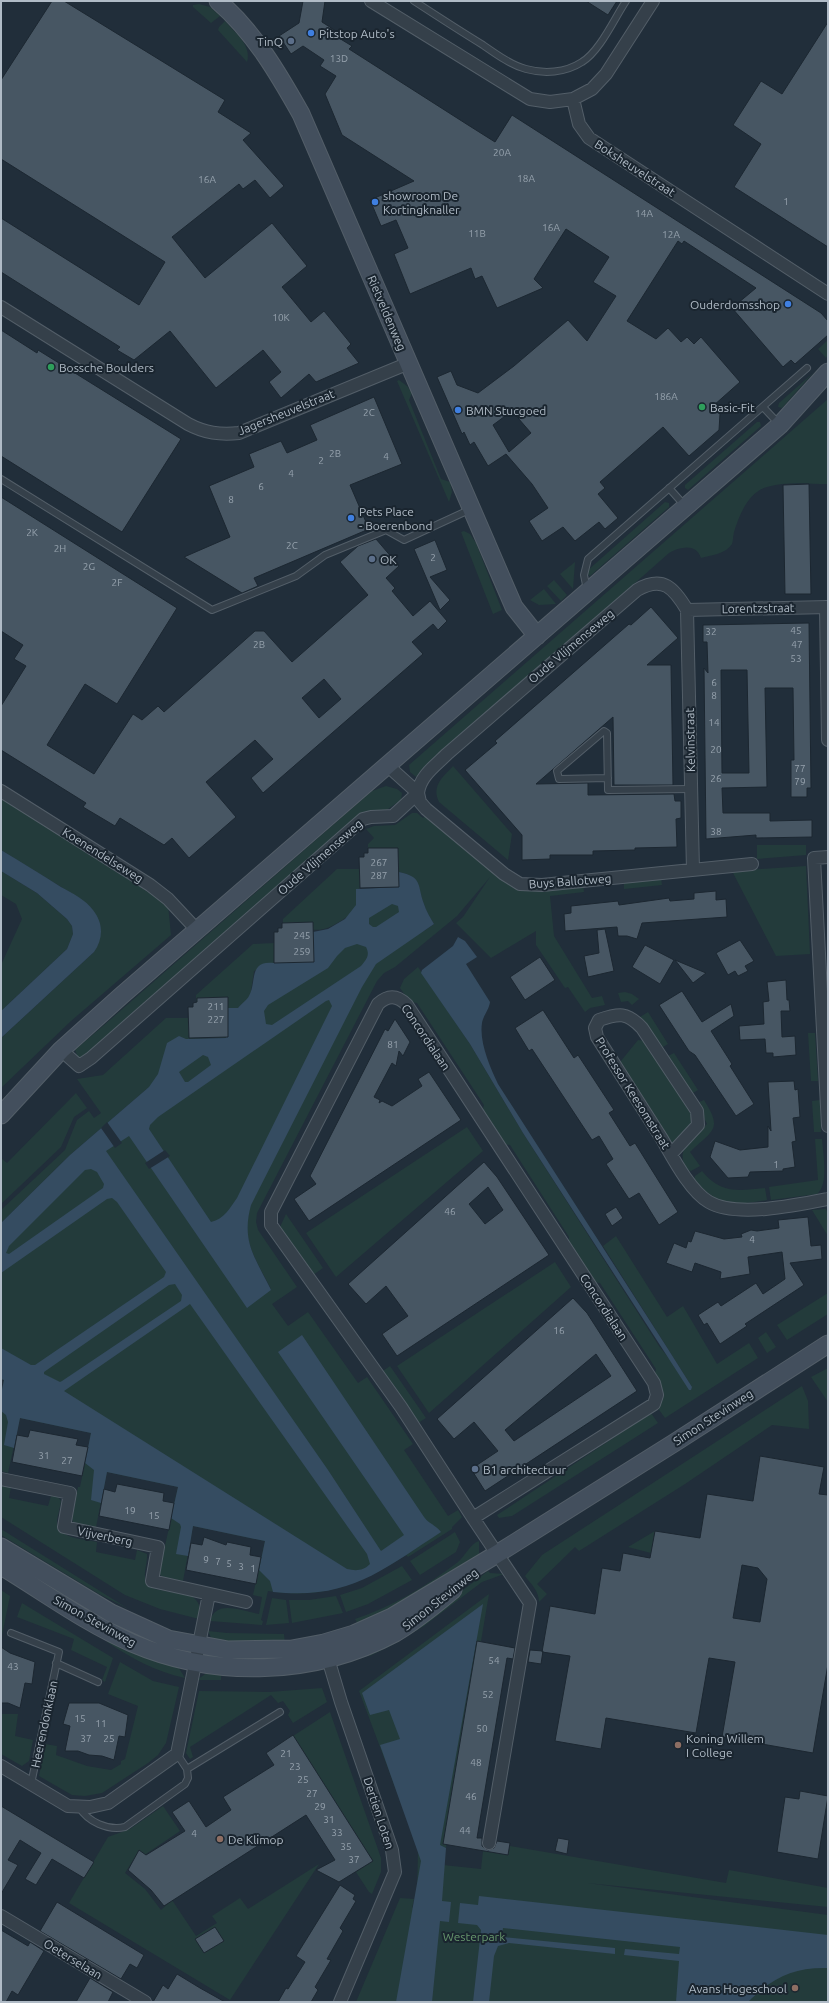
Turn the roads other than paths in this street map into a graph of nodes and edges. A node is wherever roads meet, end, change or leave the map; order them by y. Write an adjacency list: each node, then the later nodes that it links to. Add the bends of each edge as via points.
1 (372, 1): 6 (street)
2 (414, 1): 3 (lane, via 507,60 524,69 540,72 555,72 582,62 594,51)
3 (626, 1)
4 (653, 1): 7 (street, via 606,74 592,89)
5 (227, 4): 10 (street, Rietveldenweg, via 270,59 301,114)
6 (384, 4): 7 (street, via 530,99 550,102)
7 (572, 99): 8 (street, Boksheuvelstraat, via 580,124 589,138)
8 (828, 294)
9 (1, 307): 10 (street, Jagersheuvelstraat, via 204,432 239,432)
10 (409, 363): 19 (street, Rietveldenweg)
11 (807, 368): 14 (lane)
12 (828, 372): 15 (street)
13 (828, 388): 15 (street, via 795,417)
14 (763, 406): 15 (lane); 17 (lane)
15 (780, 425): 18 (street)
16 (1, 479): 19 (lane, via 212,610 296,576 326,555 386,530 404,540)
17 (670, 488): 18 (lane); 20 (lane, via 588,559 584,575)
18 (686, 508): 20 (street)
19 (471, 509): 23 (street, Rietveldenweg, via 514,607)
20 (588, 594): 23 (street)
21 (827, 607): 22 (street, Lorentzstraat); 24 (street)
22 (687, 610): 27 (street, Kelvinstraat); 29 (street, Oude Vlijmenseweg, via 671,587 663,584 646,585 637,590 447,754 423,777)
23 (537, 636): 25 (street)
24 (828, 740)
25 (387, 765): 29 (street, Buys Ballotweg); 33 (street)
26 (608, 778): 26 (lane, via 607,733 604,731 557,771 560,778); 27 (lane, via 608,790)
27 (691, 789): 32 (street, Kelvinstraat)
28 (1, 791): 33 (street, Koenendelseweg, via 150,885)
29 (418, 793): 32 (street, Buys Ballotweg, via 420,802 426,809 504,874 520,884 542,885); 34 (street, Oude Vlijmenseweg, via 393,816 363,819 91,1058 79,1066)
30 (828, 858): 37 (street, via 814,858)
31 (752, 864): 32 (street, Buys Ballotweg)
32 (693, 870)
33 (197, 930): 34 (street)
34 (57, 1054): 35 (street); 36 (street)
35 (1, 1105)
36 (1, 1115)
37 (828, 1125)
38 (671, 1154): 38 (street, Professor Keesomstraat, via 597,1037 595,1028 599,1020 614,1015 633,1018 697,1110 698,1125); 39 (street, Professor Keesomstraat, via 694,1189 709,1202 726,1208 748,1210)
39 (828, 1198)
40 (828, 1344): 44 (street, Simon Stevinweg)
41 (1, 1479): 46 (street, Vijverberg, via 70,1493 64,1527 158,1547 152,1581)
42 (473, 1518): 42 (street, Concordialaan, via 654,1404 658,1395 654,1383 407,1005 394,996 385,998 378,1004 271,1212 271,1225 401,1407); 44 (street, Concordialaan)
43 (1, 1547): 50 (street, Simon Stevinweg, via 132,1624 168,1639)
44 (497, 1554): 49 (street, Simon Stevinweg, via 392,1617 354,1634); 51 (street, Simon Stevinweg, via 422,1615 396,1632 360,1650); 61 (street, via 530,1603)
45 (1, 1566): 53 (street, Simon Stevinweg, via 132,1643 163,1655)
46 (209, 1594): 47 (street, Vijverberg); 50 (street)
47 (246, 1602)
48 (10, 1633): 52 (lane, via 59,1652)
49 (324, 1643): 50 (street, Simon Stevinweg, via 263,1651); 51 (street, Dertien Loten)
50 (199, 1646): 53 (street)
51 (328, 1660): 53 (street, Simon Stevinweg, via 261,1668); 64 (street, Dertien Loten, via 392,1850 395,1872)
52 (56, 1663): 54 (lane); 59 (lane, Heerendonklaan)
53 (195, 1663): 56 (street)
54 (98, 1682)
55 (280, 1712): 58 (lane)
56 (176, 1754): 58 (lane); 60 (street, Heerendonklaan, via 108,1803)
57 (1, 1766): 59 (street, Heerendonklaan)
58 (187, 1768): 60 (lane, via 188,1778 185,1784 125,1827 114,1830 102,1826)
59 (31, 1784): 60 (street, Heerendonklaan, via 68,1806)
60 (79, 1807)
61 (489, 1842)
62 (1, 1916): 63 (street, Oeterselaan)
63 (144, 2002)
64 (340, 2002)

